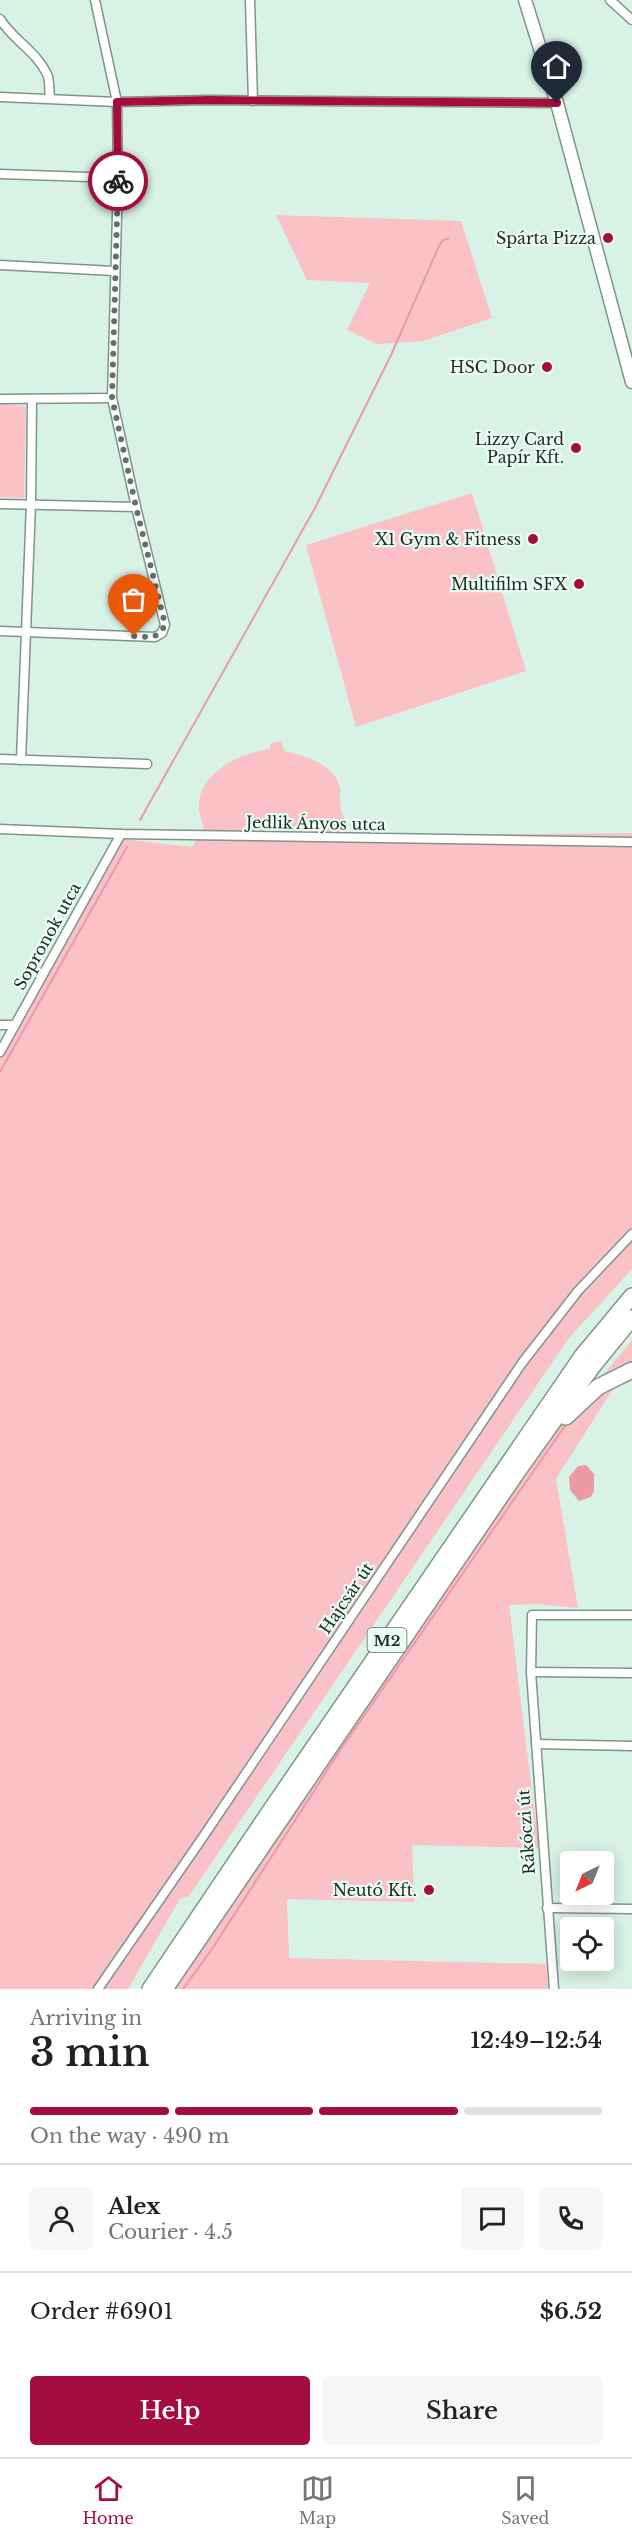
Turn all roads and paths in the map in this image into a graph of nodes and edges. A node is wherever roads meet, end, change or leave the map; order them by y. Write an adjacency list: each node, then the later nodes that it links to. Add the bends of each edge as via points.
1 (95, 0): 10 (street)
2 (250, 0): 9 (street)
3 (525, 0): 11 (main road)
4 (610, 0): 6 (street)
5 (0, 19): 8 (street, via 48,75)
6 (632, 20)
7 (0, 97): 8 (street)
8 (50, 98): 10 (street)
9 (253, 101): 10 (street); 11 (street)
10 (117, 102): 13 (street)
11 (557, 103): 16 (main road)
12 (0, 174): 13 (street)
13 (118, 178): 15 (street)
14 (0, 266): 15 (street)
15 (114, 271): 17 (street)
16 (632, 382)
17 (112, 398): 19 (street); 22 (street)
18 (0, 399): 19 (street)
19 (32, 399): 21 (street)
20 (0, 504): 21 (street)
21 (32, 504): 22 (street); 24 (street)
22 (136, 507): 24 (street, via 165,624 162,633 155,637)
23 (0, 632): 24 (street)
24 (27, 633): 26 (street)
25 (0, 759): 26 (street)
26 (21, 760): 27 (street)
27 (147, 764)
28 (0, 829): 29 (street, Jedlik Ányos utca)
29 (121, 834): 30 (street, Jedlik Ányos utca); 32 (street, Sopronok utca)
30 (632, 842)
31 (0, 1025): 32 (street)
32 (15, 1025): 33 (street, Sopronok utca)
33 (0, 1052)
34 (632, 1234): 46 (street, Hajcsár út, via 578,1291 522,1363)
35 (632, 1296): 47 (highway, M2, via 582,1356)
36 (632, 1318): 38 (highway, M2)
37 (632, 1370): 38 (highway, via 608,1381 576,1405)
38 (518, 1471): 48 (highway, M2)
39 (632, 1615): 40 (street, Rákóczi út, via 532,1615)
40 (531, 1672): 41 (street); 42 (street, Rákóczi út)
41 (632, 1673)
42 (536, 1744): 43 (street); 44 (street, Rákóczi út)
43 (632, 1746)
44 (547, 1908): 45 (street); 49 (street, Rákóczi út)
45 (632, 1909)
46 (98, 1989)
47 (150, 1989)
48 (165, 1989)
49 (554, 1989)

